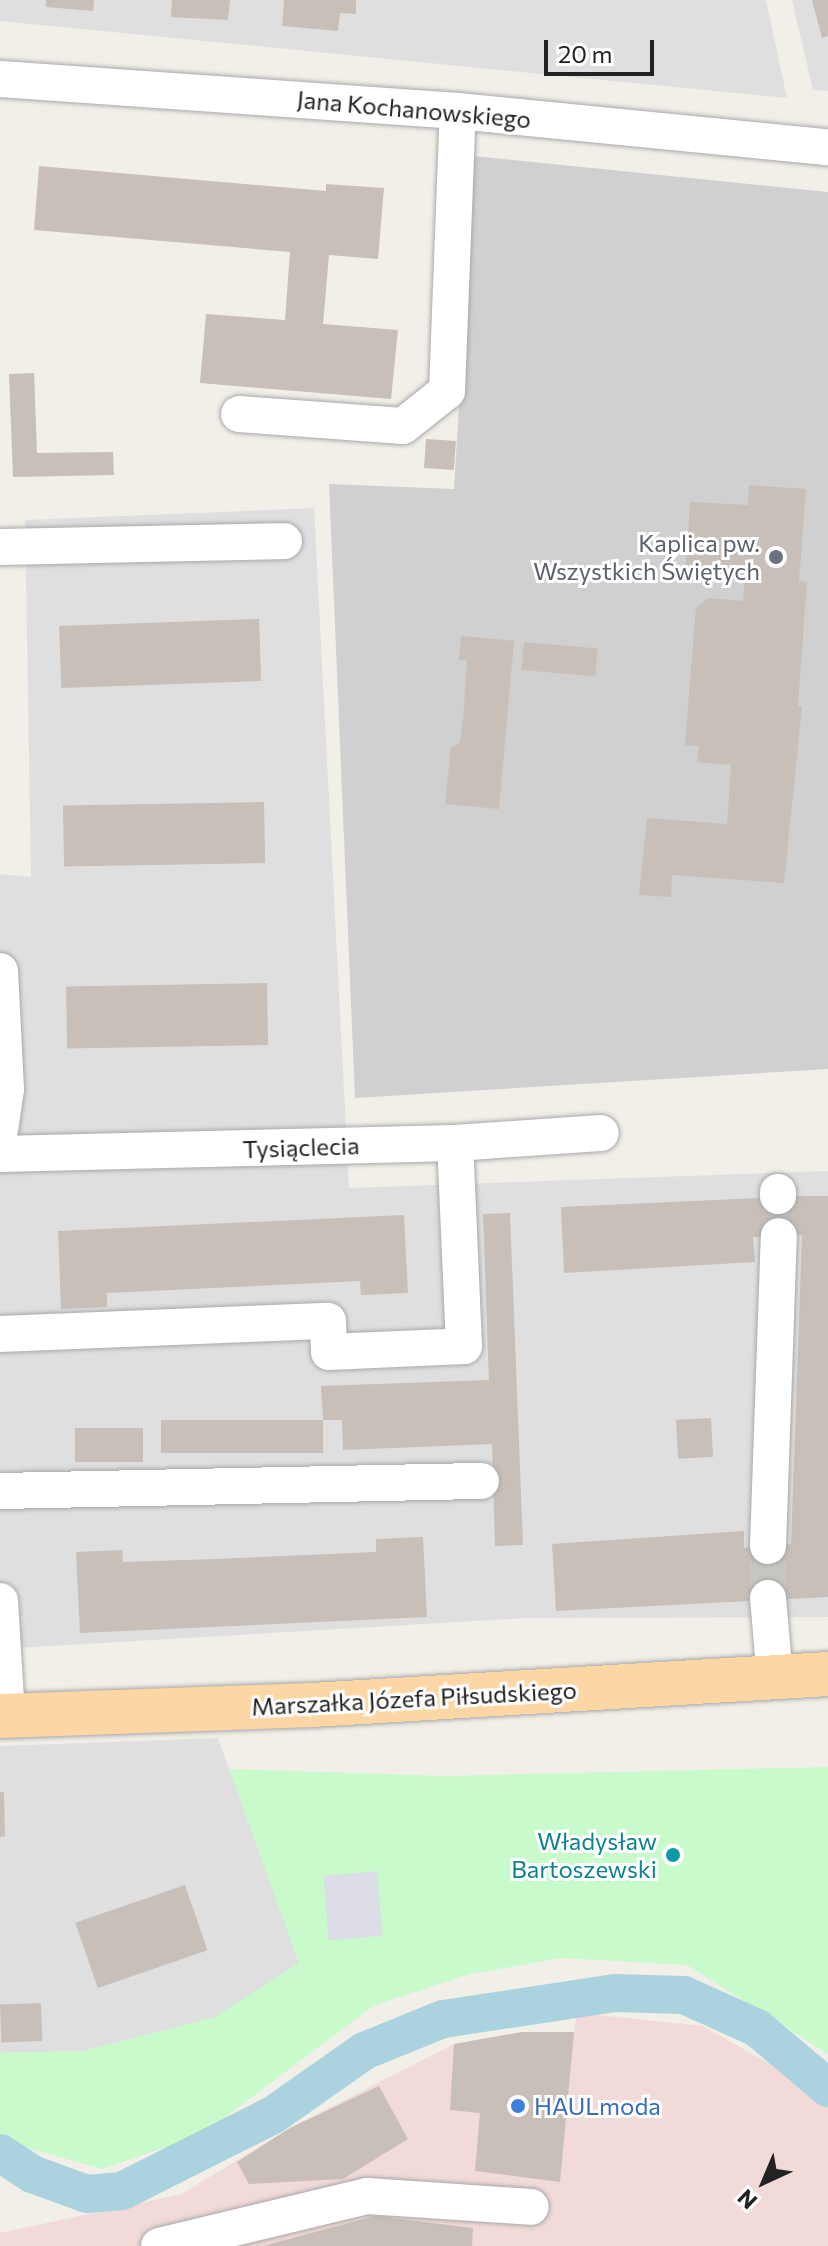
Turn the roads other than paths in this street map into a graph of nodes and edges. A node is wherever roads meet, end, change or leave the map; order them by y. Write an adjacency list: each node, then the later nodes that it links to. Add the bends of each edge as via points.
1 (0, 79): 2 (street, Jana Kochanowskiego)
2 (458, 111): 3 (street, Jana Kochanowskiego); 4 (street, via 447,391 403,426)
3 (828, 147)
4 (239, 414)
5 (284, 541): 6 (street)
6 (0, 547)
7 (0, 971): 8 (street, via 6,1089)
8 (0, 1130)
9 (601, 1133): 10 (street, Tysiąclecia)
10 (455, 1143): 11 (street, Tysiąclecia); 13 (street, via 464,1346 329,1352 328,1321)
11 (0, 1154)
12 (779, 1236): 16 (street)
13 (0, 1334)
14 (481, 1481): 15 (street)
15 (0, 1491)
16 (768, 1546)
17 (768, 1598): 20 (street)
18 (0, 1601): 21 (street)
19 (828, 1674): 20 (main road, Marszałka Józefa Piłsudskiego)
20 (775, 1678): 21 (main road, Marszałka Józefa Piłsudskiego, via 312,1705)
21 (3, 1716)
22 (531, 2207): 23 (street, via 367,2196)
23 (159, 2246)

